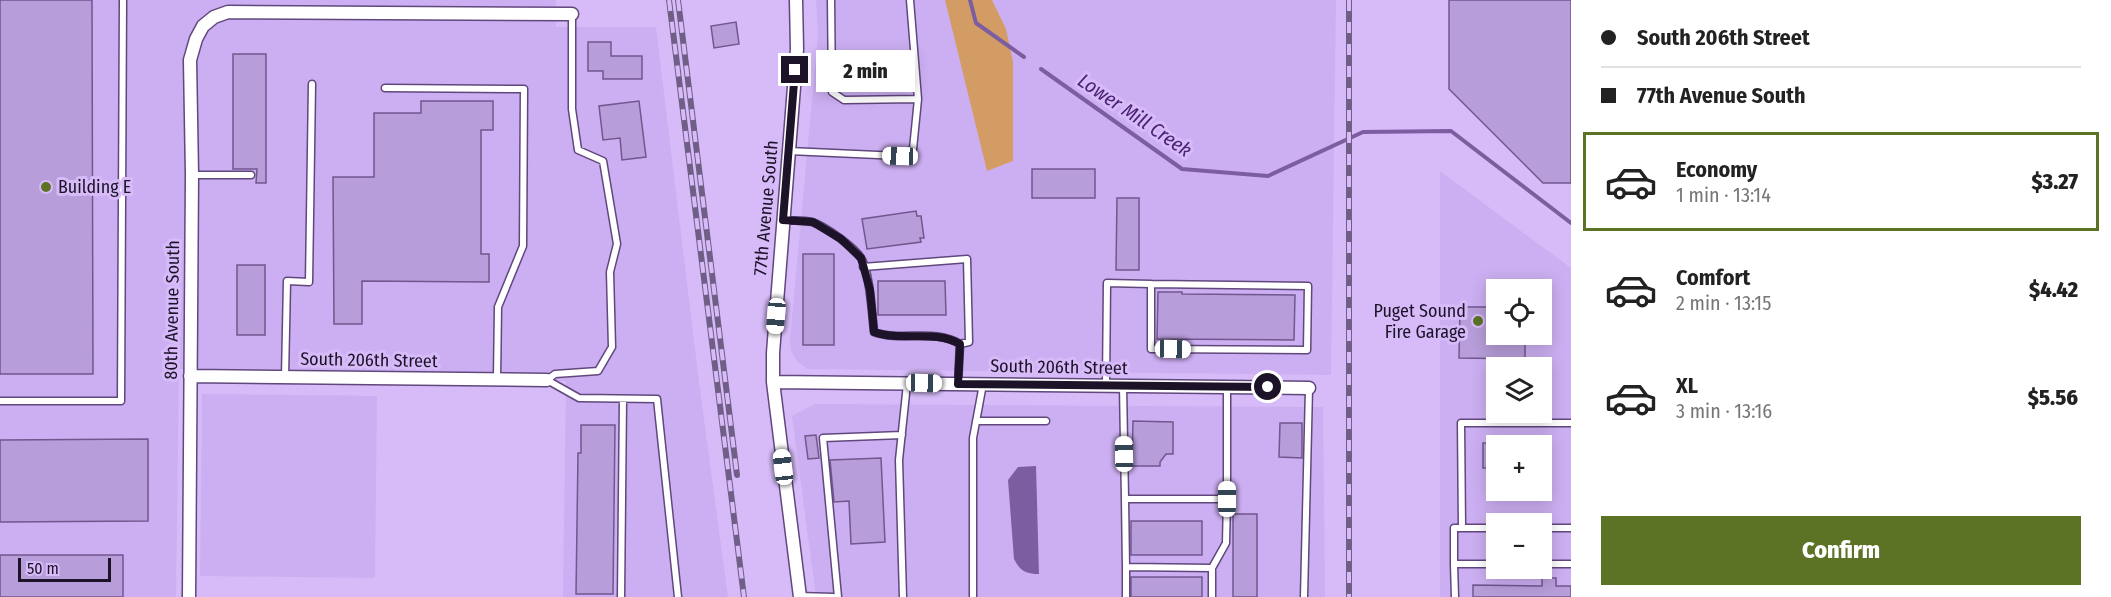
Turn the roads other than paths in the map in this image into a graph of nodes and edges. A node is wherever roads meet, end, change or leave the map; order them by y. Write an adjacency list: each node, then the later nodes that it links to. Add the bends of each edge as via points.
1 (123, 0): 29 (lane, via 121,401)
2 (796, 0): 9 (street, 77th Avenue South, via 797,49)
3 (831, 0): 8 (lane, via 831,92 843,100)
4 (910, 0): 8 (lane)
5 (572, 14): 10 (street, 80th Avenue South, via 228,12 214,16 203,26 190,60); 19 (lane, via 572,109 579,150 603,161 617,244 610,272 612,347 598,371 555,374)
6 (312, 84): 17 (lane, via 309,282 287,281)
7 (385, 88): 18 (lane, via 524,89 523,246 498,307)
8 (918, 99): 9 (lane, via 913,149 900,156)
9 (789, 151): 12 (street, 77th Avenue South)
10 (192, 175): 11 (lane); 16 (street, 80th Avenue South)
11 (251, 175)
12 (783, 220): 13 (lane, via 813,222 841,239 861,258); 20 (street, 77th Avenue South)
13 (863, 267): 15 (lane, via 870,290 874,332 885,336 950,338); 15 (lane, via 967,259 969,342)
14 (1152, 284): 14 (lane, via 1151,349 1307,351 1308,286); 24 (lane, via 1107,284)
15 (960, 344): 22 (lane)
16 (190, 376): 17 (street, South 206th Street); 46 (street, 80th Avenue South)
17 (285, 377): 18 (street, South 206th Street)
18 (497, 379): 19 (street, South 206th Street)
19 (547, 380): 28 (lane, via 579,398)
20 (773, 381): 21 (street, South 206th Street); 49 (street, 77th Avenue South)
21 (907, 383): 22 (street, South 206th Street); 33 (lane)
22 (958, 384): 23 (street, South 206th Street)
23 (983, 384): 24 (street, South 206th Street); 30 (lane)
24 (1106, 386): 25 (street, South 206th Street)
25 (1123, 386): 26 (street, South 206th Street); 34 (lane)
26 (1227, 387): 27 (street, South 206th Street); 35 (lane)
27 (1309, 388): 55 (lane)
28 (623, 399): 47 (lane); 48 (lane, via 657,399)
29 (0, 401)
30 (976, 421): 31 (lane); 52 (lane)
31 (1046, 421)
32 (1571, 423): 36 (lane, via 1461,423)
33 (902, 435): 50 (lane, via 823,438); 51 (lane, via 899,460)
34 (1125, 499): 35 (lane); 44 (lane)
35 (1227, 499): 45 (lane, via 1226,543)
36 (1462, 528): 37 (lane); 40 (lane, via 1454,528)
37 (1486, 528)
38 (1552, 528): 39 (lane)
39 (1571, 528)
40 (1454, 564): 41 (lane); 56 (lane)
41 (1486, 564)
42 (1552, 564): 43 (lane)
43 (1571, 564)
44 (1126, 567): 45 (lane); 53 (lane)
45 (1212, 568): 54 (lane)
46 (189, 597)
47 (621, 597)
48 (678, 597)
49 (800, 597): 50 (lane)
50 (835, 597)
51 (903, 597)
52 (973, 597)
53 (1126, 597)
54 (1212, 597)
55 (1304, 597)
56 (1455, 597)

